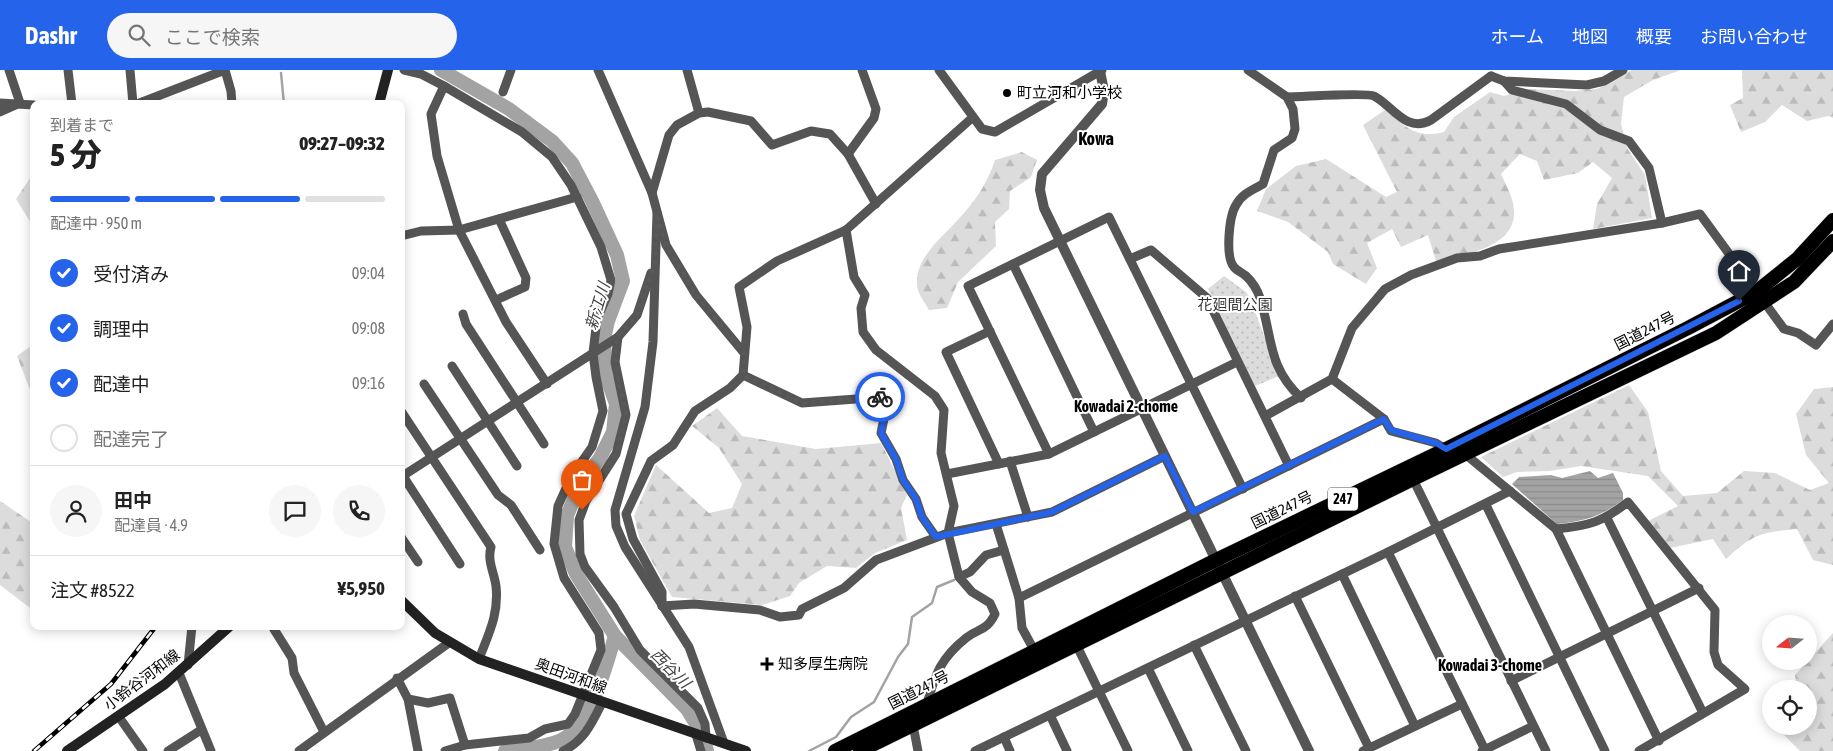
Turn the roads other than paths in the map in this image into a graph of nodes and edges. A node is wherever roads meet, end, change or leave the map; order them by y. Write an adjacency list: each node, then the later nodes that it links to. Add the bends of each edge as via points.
1 (9, 70): 25 (street)
2 (68, 70): 20 (street)
3 (130, 70): 21 (street)
4 (225, 70): 22 (street); 23 (street)
5 (388, 70): 24 (main road)
6 (404, 70): 17 (street, via 421,74)
7 (511, 70): 18 (street)
8 (598, 70): 32 (street)
9 (687, 70): 29 (street)
10 (862, 70): 31 (street, via 876,110 874,118)
11 (938, 70): 30 (street)
12 (1248, 70): 19 (street)
13 (1623, 70): 16 (street, via 1604,81 1587,85)
14 (1101, 71): 30 (street, via 995,132 982,129); 42 (street, via 1102,104 1042,174 1040,190 1044,208)
15 (1491, 73): 16 (street); 19 (street, via 1422,124 1400,117 1372,95)
16 (1504, 81): 38 (street, via 1512,90 1566,104 1600,130 1630,141 1649,168)
17 (444, 86): 33 (street, via 522,132 552,158); 39 (street, via 431,114 437,156)
18 (503, 92)
19 (1287, 97): 63 (street, via 1293,109 1295,129 1292,138 1274,150 1262,184 1247,192 1235,206 1228,249 1234,267 1248,277 1259,294 1268,321 1270,345 1286,383)
20 (72, 100)
21 (133, 100)
22 (147, 100)
23 (232, 100)
24 (380, 100)
25 (20, 103): 26 (street); 27 (street); 28 (street)
26 (0, 104)
27 (30, 104)
28 (0, 112)
29 (700, 113): 31 (street, via 751,121 772,144 811,132 830,134); 32 (street, via 677,124 669,135)
30 (972, 118): 34 (street)
31 (848, 154): 34 (street)
32 (652, 193): 35 (street)
33 (577, 197): 36 (street); 54 (street, via 602,248 611,280 597,319)
34 (876, 204): 40 (street)
35 (657, 213): 45 (street); 55 (street, via 666,245 696,295)
36 (499, 220): 39 (street); 48 (street, via 526,278 525,287)
37 (1833, 220): 47 (highway, 国道247号 / 247, via 1797,259)
38 (1662, 223): 47 (street, via 1700,214); 59 (street, via 1498,249 1480,256 1457,258 1411,275 1385,289 1352,328)
39 (459, 230): 41 (street, via 421,231); 48 (street)
40 (846, 230): 55 (street, via 778,261 739,287 747,326); 82 (street, via 854,277 865,295 860,308 864,332 876,350 936,396 944,410 941,453)
41 (405, 235)
42 (1060, 240): 44 (street, via 1109,217); 46 (street); 65 (street)
43 (1833, 241): 49 (highway, 国道247号 / 247, via 1794,282)
44 (1130, 259): 56 (street, via 1152,250 1207,298); 62 (street)
45 (655, 263): 53 (street, via 637,315); 111 (street, via 653,342 645,407 615,510 616,526 625,547)
46 (1013, 264): 52 (street, via 968,286); 70 (street)
47 (1756, 292): 49 (street); 73 (highway, 国道247号 / 247)
48 (496, 300): 61 (street, via 506,322)
49 (1764, 304): 51 (street, via 1784,329 1798,333 1816,345); 75 (highway, 国道247号 / 247, via 1716,333)
50 (463, 314): 64 (street, via 466,324)
51 (1833, 324)
52 (990, 331): 74 (street); 79 (street, via 946,352)
53 (615, 339): 54 (street); 144 (street, via 615,362 626,415 616,454 586,501 579,520 580,554 585,567 640,650 698,708)
54 (593, 353): 61 (street); 130 (street, via 603,411 592,447 571,477 558,506 554,544 564,578 598,633 601,650)
55 (744, 353): 58 (street)
56 (1237, 362): 62 (street); 66 (street)
57 (452, 366): 69 (street)
58 (743, 375): 96 (street, via 802,403 883,397 887,404 881,433 896,459 903,480 916,499 922,517); 111 (street, via 730,388 695,411 673,445 651,461 626,514 633,540 662,592)
59 (1332, 379): 63 (street); 68 (street)
60 (424, 384): 71 (street)
61 (547, 384): 64 (street)
62 (1192, 384): 65 (street); 86 (street)
63 (1301, 398): 66 (street)
64 (517, 403): 69 (street); 72 (street)
65 (1142, 409): 70 (street); 76 (street)
66 (1265, 416): 81 (street)
67 (405, 417): 77 (street)
68 (1384, 419): 73 (street, via 1391,430); 81 (street)
69 (489, 421): 71 (street); 80 (street)
70 (1094, 432): 74 (street)
71 (460, 439): 77 (street); 98 (street, via 498,495 511,505)
72 (544, 444)
73 (1446, 449): 101 (highway, 国道247号 / 247)
74 (1050, 454): 78 (street)
75 (1465, 454): 84 (highway, 国道247号 / 247); 87 (street)
76 (1165, 456): 89 (street); 90 (street, via 1052,512)
77 (432, 458): 83 (street); 123 (street, via 491,547 488,556 496,585 496,614)
78 (1010, 461): 79 (street); 90 (street)
79 (999, 464): 82 (street)
80 (517, 466)
81 (1289, 466): 86 (street)
82 (947, 474): 95 (street, via 954,506)
83 (405, 475)
84 (1413, 479): 93 (street); 104 (highway, 国道247号 / 247)
85 (405, 482): 103 (street)
86 (1243, 489): 89 (street)
87 (1510, 491): 88 (street); 94 (street)
88 (1486, 505): 93 (street); 122 (street)
89 (1193, 512): 101 (street); 109 (street)
90 (1028, 517): 92 (street)
91 (1607, 518): 94 (street, via 1582,526); 107 (street, via 1628,502); 112 (street)
92 (996, 524): 95 (street); 99 (street)
93 (1437, 528): 100 (street); 128 (street)
94 (1556, 529): 117 (street)
95 (948, 533): 96 (street); 106 (street)
96 (936, 537): 111 (street, via 876,560 844,588 802,609 799,615 780,617 760,610 694,604)
97 (405, 543): 102 (street)
98 (540, 550)
99 (1004, 550): 106 (street, via 986,555 970,572); 109 (street)
100 (1388, 552): 105 (street); 134 (street)
101 (1216, 560): 104 (street); 121 (highway, 国道247号 / 247)
102 (418, 562)
103 (460, 564)
104 (1222, 573): 113 (street); 119 (highway, 国道247号 / 247)
105 (1342, 574): 108 (street); 139 (street)
106 (959, 577): 133 (street, via 972,592 990,603 995,614 989,626 968,636 947,656 936,672)
107 (1699, 588): 112 (street); 135 (street, via 1715,610 1714,652 1718,665 1746,689)
108 (1295, 596): 113 (street); 147 (street)
109 (1019, 598): 121 (street, via 1022,628)
110 (405, 604): 118 (main road, 奥田河和線, via 421,622)
111 (662, 606): 144 (street, via 689,647)
112 (1653, 610): 117 (street); 135 (street)
113 (1245, 620): 120 (street); 168 (street)
114 (192, 630): 124 (street)
115 (226, 630): 124 (main road, 小鈴谷河和線)
116 (274, 630): 142 (street, via 292,658 294,673)
117 (1606, 634): 122 (street); 145 (street)
118 (450, 642): 123 (main road, 奥田河和線); 127 (street)
119 (1076, 644): 129 (street); 138 (highway, 国道247号 / 247)
120 (1194, 645): 125 (street); 167 (street)
121 (1034, 650): 133 (highway, 国道247号 / 247)
122 (1560, 657): 128 (street); 170 (street)
123 (479, 659): 130 (main road, 奥田河和線)
124 (188, 665): 126 (main road, 小鈴谷河和線)
125 (1148, 668): 129 (street); 166 (street)
126 (179, 673): 137 (main road, 小鈴谷河和線); 141 (street)
127 (397, 678): 131 (street); 142 (street)
128 (1512, 681): 140 (street)
129 (1099, 692): 136 (street); 165 (street)
130 (582, 696): 132 (main road, 奥田河和線); 146 (street, via 568,724 546,729 529,738)
131 (408, 699): 146 (street, via 428,703 450,698); 154 (street)
132 (602, 703): 144 (main road, 奥田河和線); 156 (street, via 590,728)
133 (927, 704): 159 (highway, 国道247号 / 247)
134 (1462, 704): 139 (street); 148 (street)
135 (1703, 713): 145 (street)
136 (1050, 715): 143 (street); 164 (street)
137 (119, 717): 149 (main road, 小鈴谷河和線); 150 (street)
138 (914, 725): 160 (highway, 国道247号 / 247); 161 (street)
139 (1415, 726): 147 (street)
140 (1533, 726): 148 (street); 169 (street)
141 (201, 730): 151 (street); 152 (street)
142 (324, 732): 153 (street)
143 (1004, 737): 162 (street); 163 (street)
144 (710, 739): 157 (street); 158 (main road, 奥田河和線)
145 (1659, 741): 171 (street)
146 (465, 745): 155 (street)
147 (1366, 750)
148 (1484, 750)
149 (67, 751)
150 (143, 751)
151 (168, 751)
152 (211, 751)
153 (299, 751)
154 (418, 751)
155 (446, 751)
156 (563, 751)
157 (701, 751)
158 (746, 751)
159 (835, 751)
160 (860, 751)
161 (918, 751)
162 (974, 751)
163 (1010, 751)
164 (1067, 751)
165 (1128, 751)
166 (1188, 751)
167 (1246, 751)
168 (1309, 751)
169 (1546, 751)
170 (1605, 751)
171 (1639, 751)

